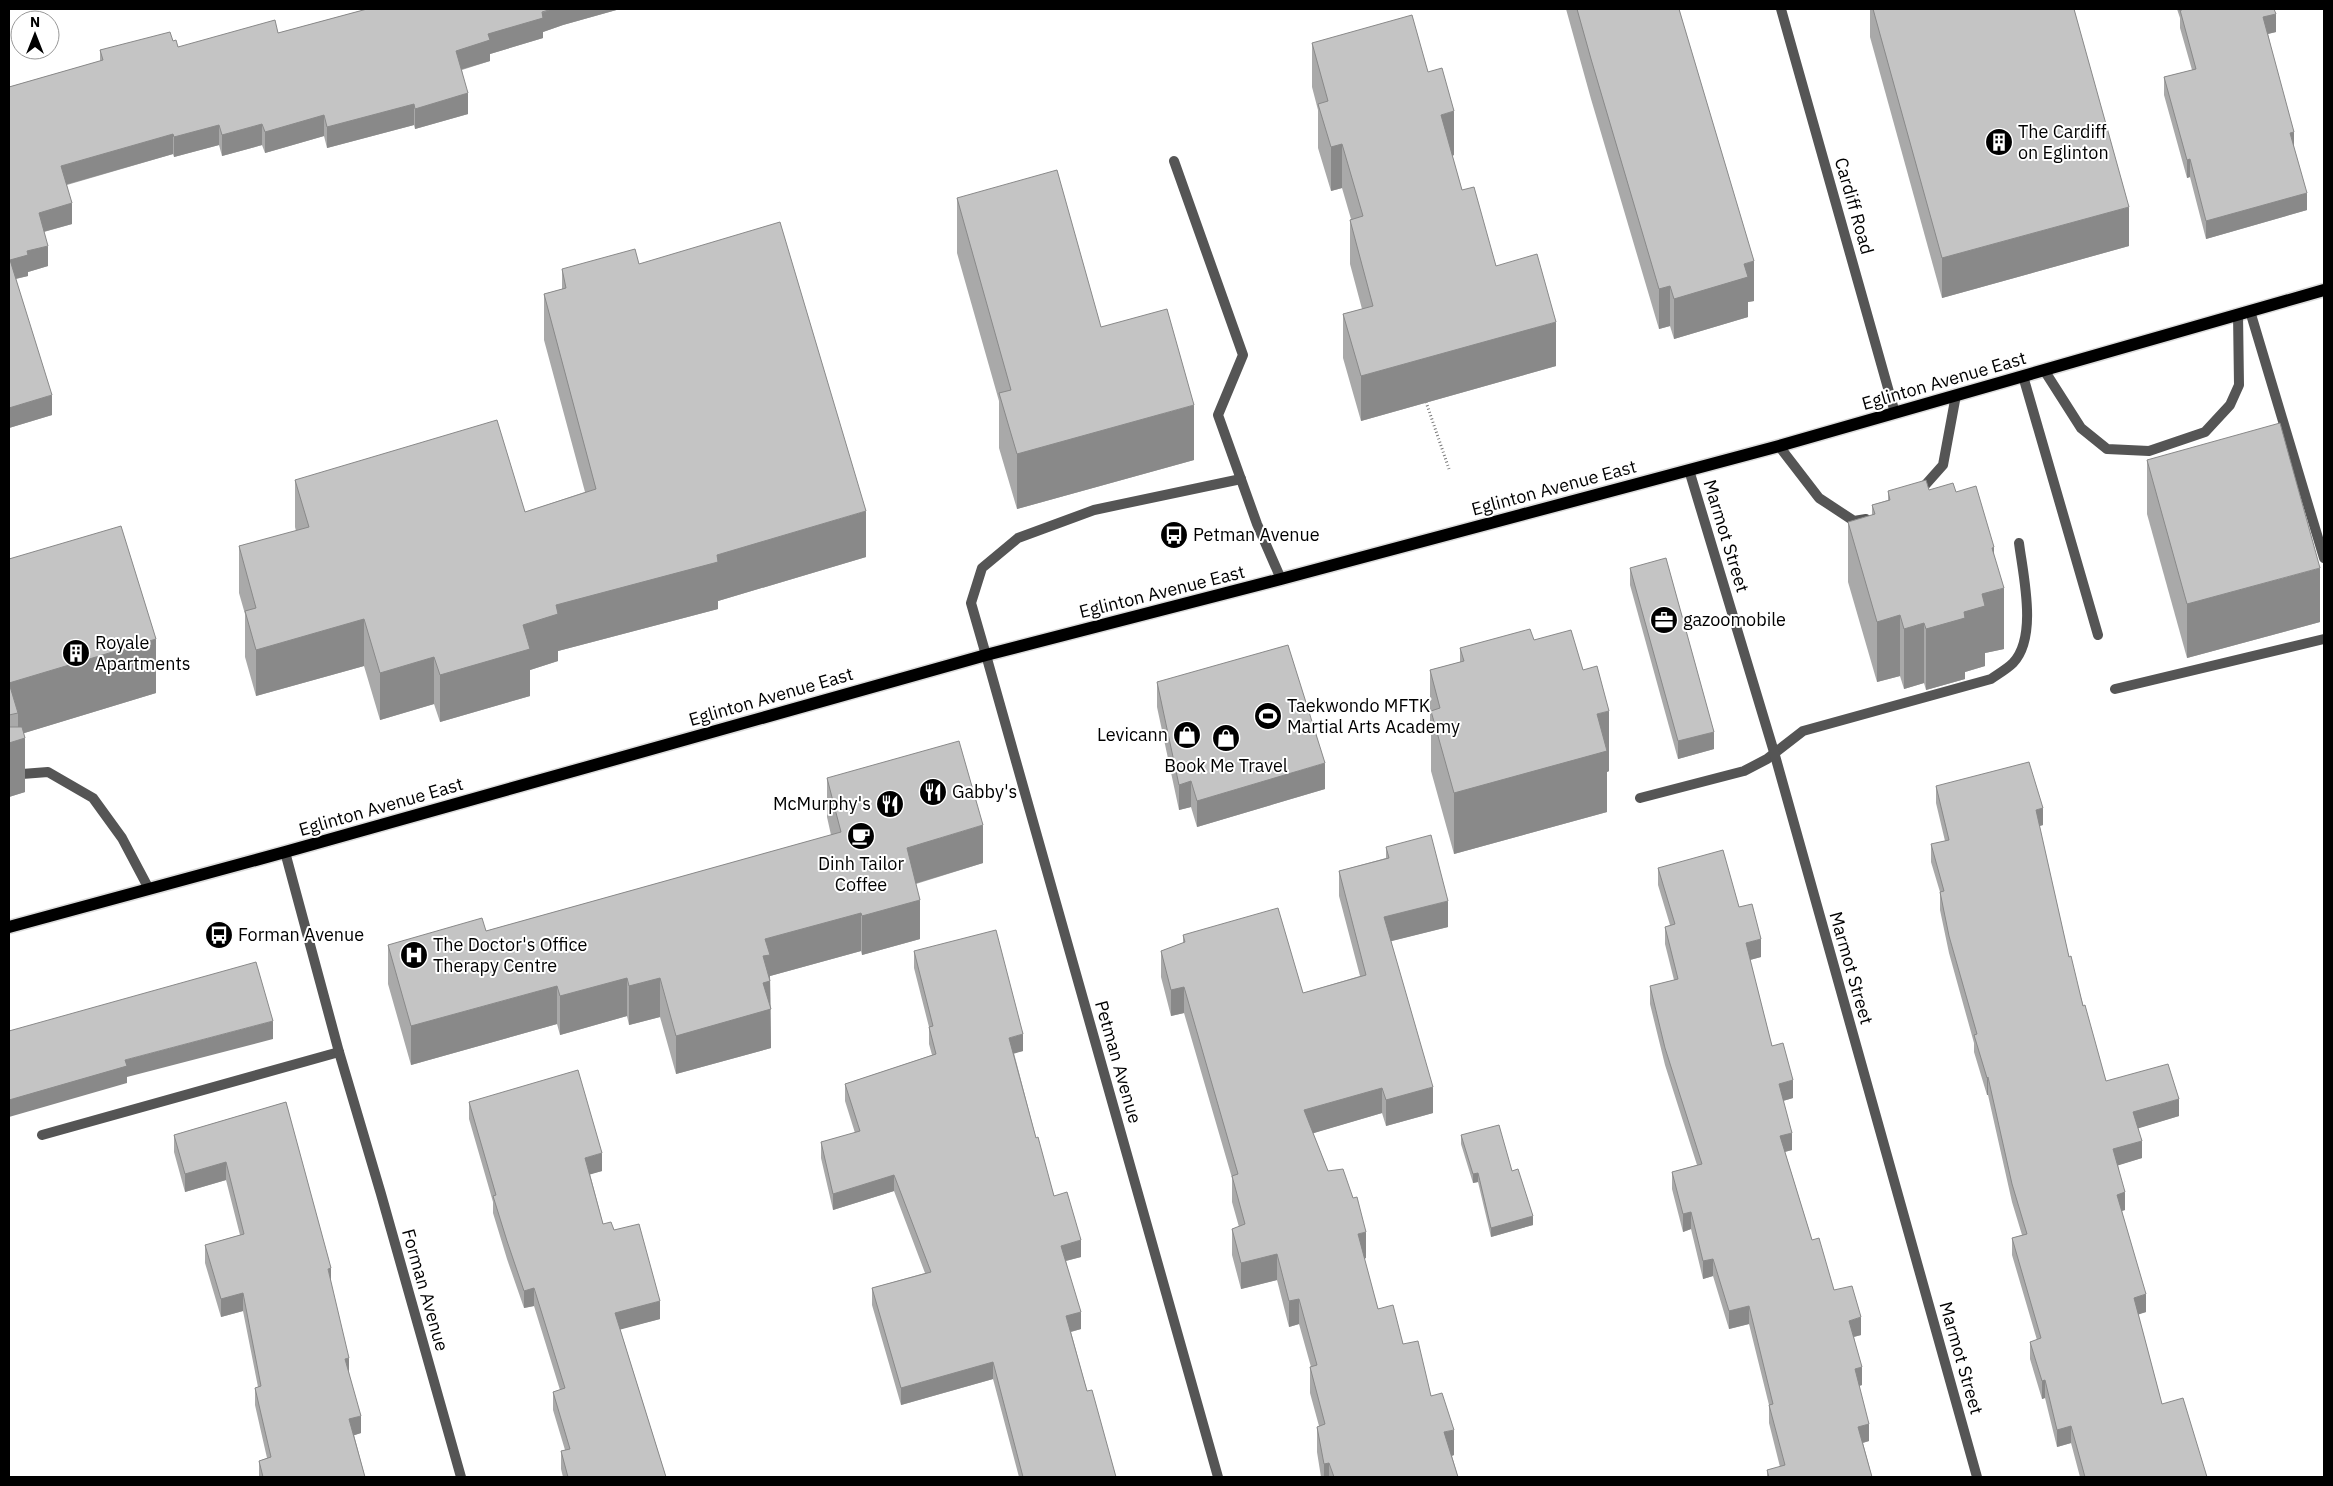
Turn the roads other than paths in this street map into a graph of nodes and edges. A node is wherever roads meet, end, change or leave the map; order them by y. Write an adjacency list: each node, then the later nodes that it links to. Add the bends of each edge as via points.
1 (1781, 9): 8 (street, Cardiff Road)
2 (1174, 161): 11 (street, via 1243,355 1218,416)
3 (2324, 290): 4 (main road, Eglinton Avenue East)
4 (2244, 312): 5 (main road, Eglinton Avenue East); 5 (street, via 2239,385 2230,405 2205,432 2149,452 2107,448 2082,428); 15 (street)
5 (2044, 370): 6 (main road, Eglinton Avenue East)
6 (2023, 376): 7 (main road, Eglinton Avenue East); 17 (street)
7 (1956, 395): 8 (main road, Eglinton Avenue East); 12 (street, via 1943,465)
8 (1895, 412): 9 (main road, Eglinton Avenue East)
9 (1779, 446): 10 (main road, Eglinton Avenue East); 13 (street, via 1819,498 1854,521)
10 (1689, 470): 16 (main road, Eglinton Avenue East); 21 (street, Marmot Street)
11 (1241, 479): 16 (street); 19 (street, Petman Avenue, via 1094,510 1018,538 982,568 971,603)
12 (1915, 497)
13 (1877, 518)
14 (2018, 543): 21 (street, via 2029,612 2022,649 2014,663 1991,679 1803,731)
15 (2324, 558)
16 (1281, 580): 19 (main road, Eglinton Avenue East)
17 (2098, 635)
18 (2324, 639): 20 (street)
19 (986, 655): 24 (main road, Eglinton Avenue East); 30 (street, Petman Avenue)
20 (2115, 689)
21 (1774, 752): 23 (street, via 1744,771); 31 (street, Marmot Street)
22 (9, 775): 25 (street, via 48,772 93,798 122,838)
23 (1640, 798)
24 (285, 852): 25 (main road, Eglinton Avenue East); 27 (street, Forman Avenue)
25 (149, 889): 26 (main road, Eglinton Avenue East)
26 (9, 928)
27 (338, 1052): 28 (street); 29 (street, Forman Avenue)
28 (42, 1136)
29 (461, 1477)
30 (1218, 1477)
31 (1977, 1477)

